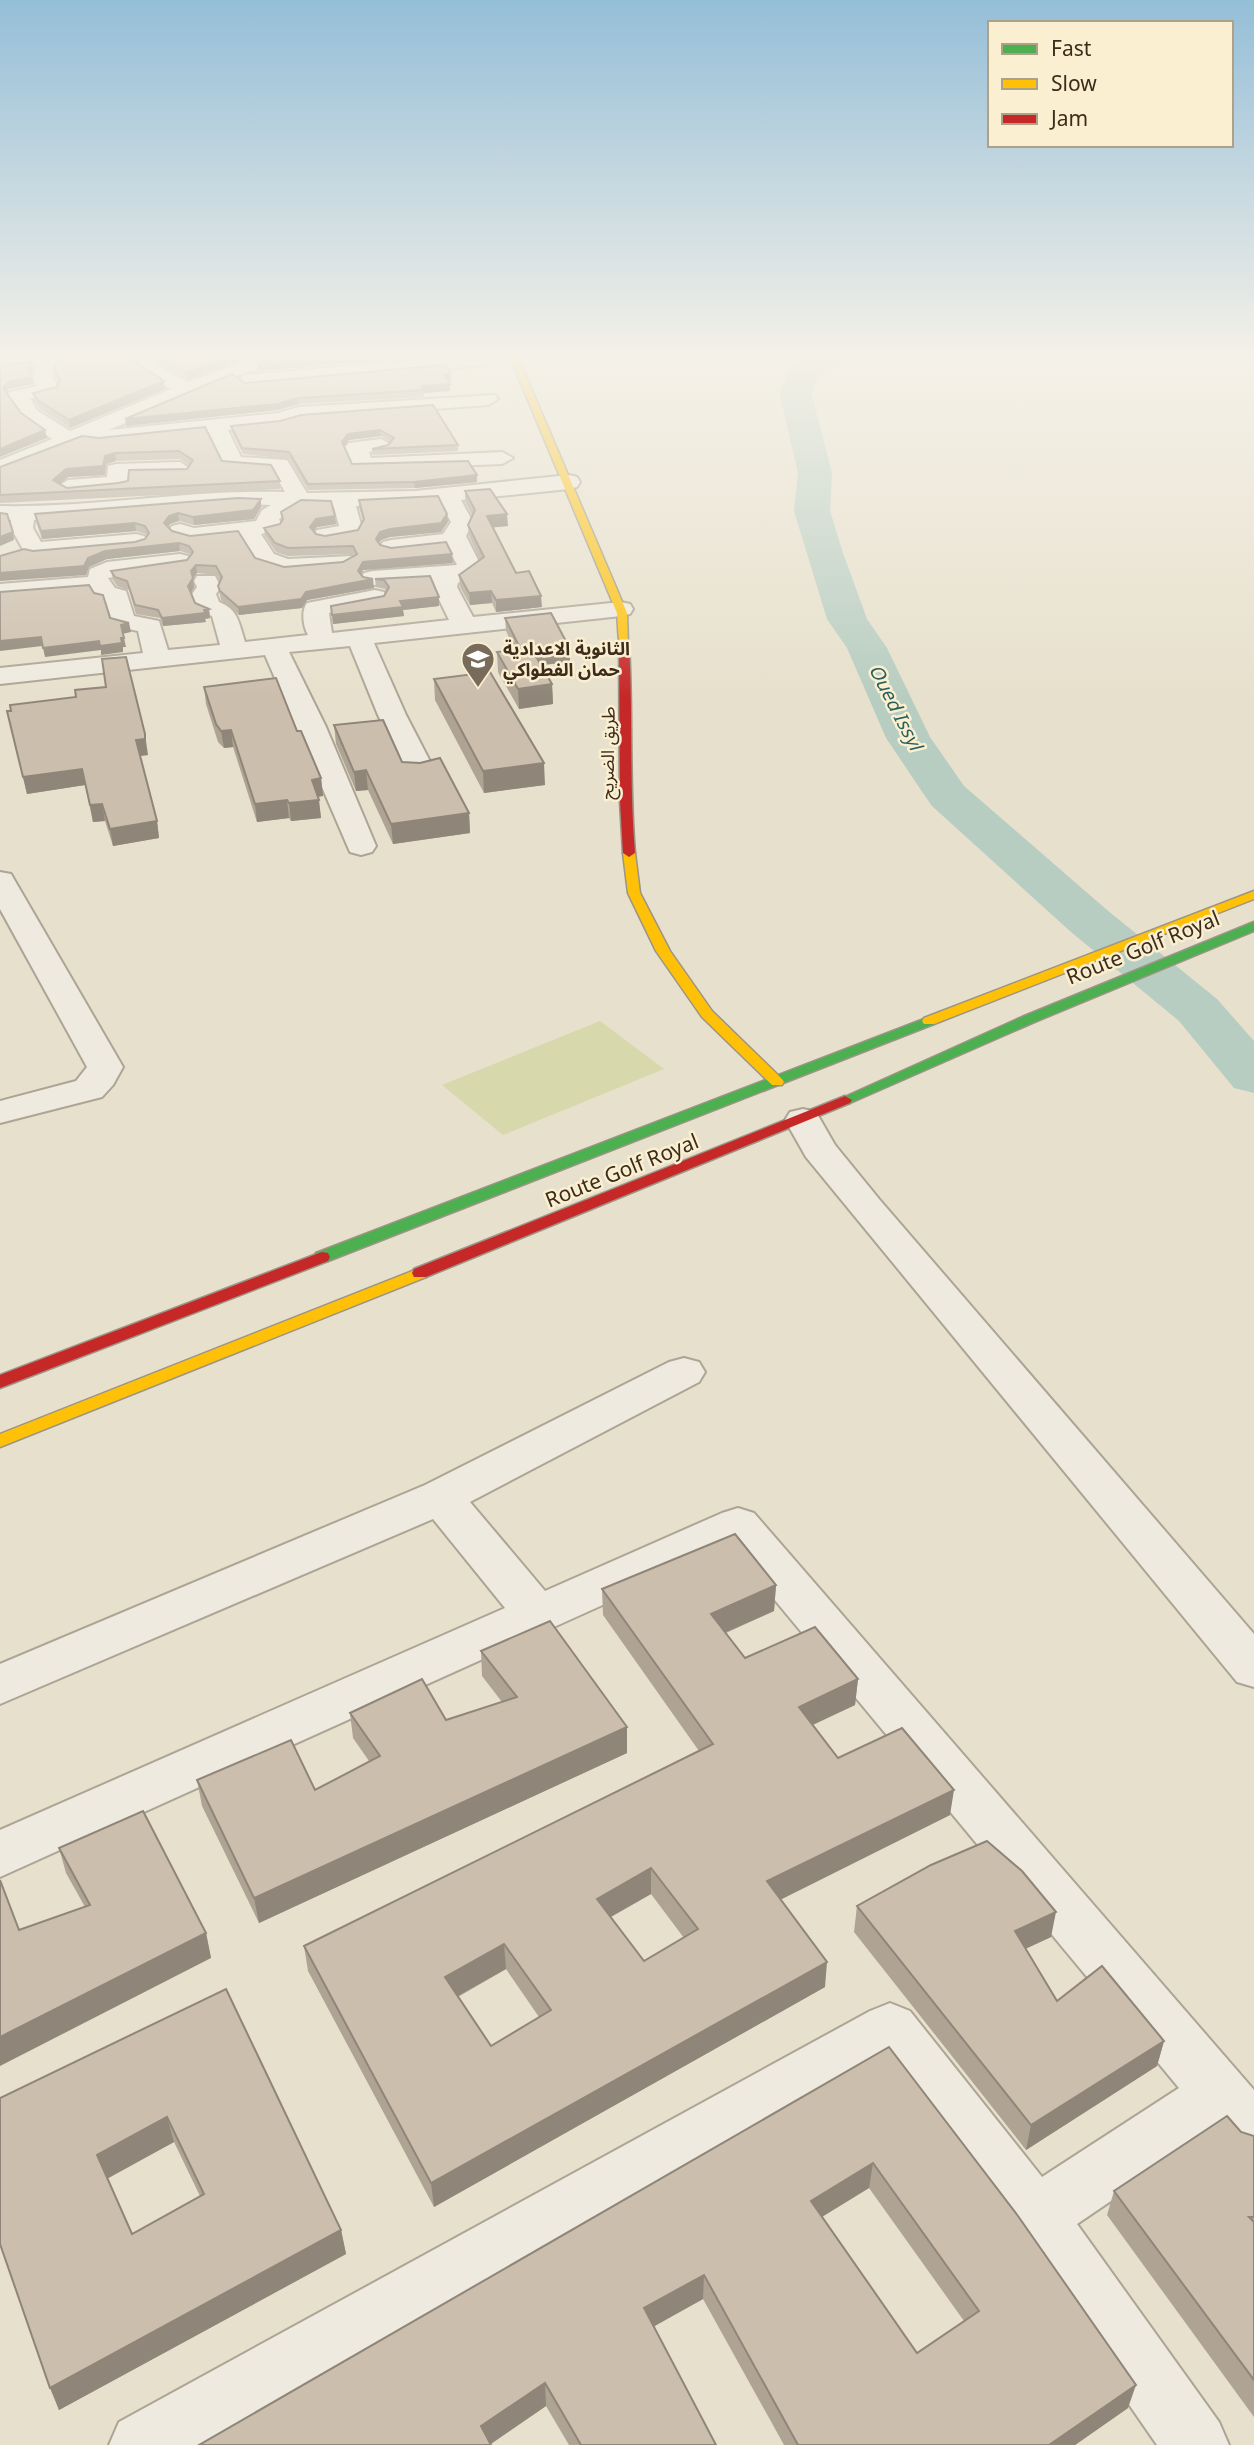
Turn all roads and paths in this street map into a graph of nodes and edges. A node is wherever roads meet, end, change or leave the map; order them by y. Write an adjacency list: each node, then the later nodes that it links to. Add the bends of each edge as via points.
1 (174, 469): 7 (street, via 116,471 119,482)
2 (282, 469): 9 (street)
3 (504, 469): 6 (street)
4 (563, 469): 5 (street, طريق الضريح)
5 (569, 482): 6 (street); 24 (street, طريق الضريح)
6 (508, 489): 8 (street)
7 (22, 491)
8 (447, 495): 10 (street); 16 (street, via 462,522 455,530)
9 (298, 498): 10 (street); 11 (street, via 239,496); 12 (street, via 270,515 267,521 271,526)
10 (343, 500): 15 (street, via 351,528)
11 (12, 514): 14 (street, via 22,528 22,548 34,550 111,544)
12 (250, 529): 13 (street, via 193,535); 19 (street, via 267,561 286,566)
13 (180, 531)
14 (136, 533)
15 (325, 535)
16 (456, 540): 17 (street); 20 (street, via 470,568)
17 (391, 547)
18 (180, 561): 22 (street, via 107,569 98,572)
19 (344, 561)
20 (462, 572): 25 (street, via 445,583); 27 (street, via 374,587 316,608 317,629)
21 (206, 581): 29 (street, via 208,606 223,612)
22 (99, 583): 23 (street); 30 (street, via 107,595 117,596 123,621 149,626)
23 (0, 590)
24 (621, 609): 25 (street); 37 (street, طريق الضريح, via 628,688 626,827 634,892 663,951 707,1014)
25 (466, 626): 26 (street)
26 (359, 638): 27 (street); 32 (street)
27 (324, 641): 28 (street)
28 (274, 647): 29 (street); 33 (street)
29 (234, 651): 30 (street)
30 (157, 659): 31 (street)
31 (0, 676)
32 (421, 771)
33 (361, 846)
34 (3, 892): 38 (street, via 105,1067 89,1089)
35 (1254, 895): 37 (street, Route Golf Royal)
36 (1254, 926): 39 (street, Route Golf Royal, via 1090,992)
37 (777, 1082): 41 (street, Route Golf Royal)
38 (0, 1112)
39 (803, 1120): 42 (street, Route Golf Royal); 45 (street, via 819,1149 866,1208)
40 (684, 1372): 43 (street)
41 (0, 1382)
42 (0, 1441)
43 (440, 1497): 44 (street); 46 (street)
44 (537, 1614): 47 (street); 48 (street, via 738,1525)
45 (1254, 1668)
46 (0, 1685)
47 (0, 1854)
48 (1237, 2114): 49 (street)
49 (1035, 2217): 50 (street, via 890,2029); 51 (street)
50 (142, 2445)
51 (1196, 2445)

